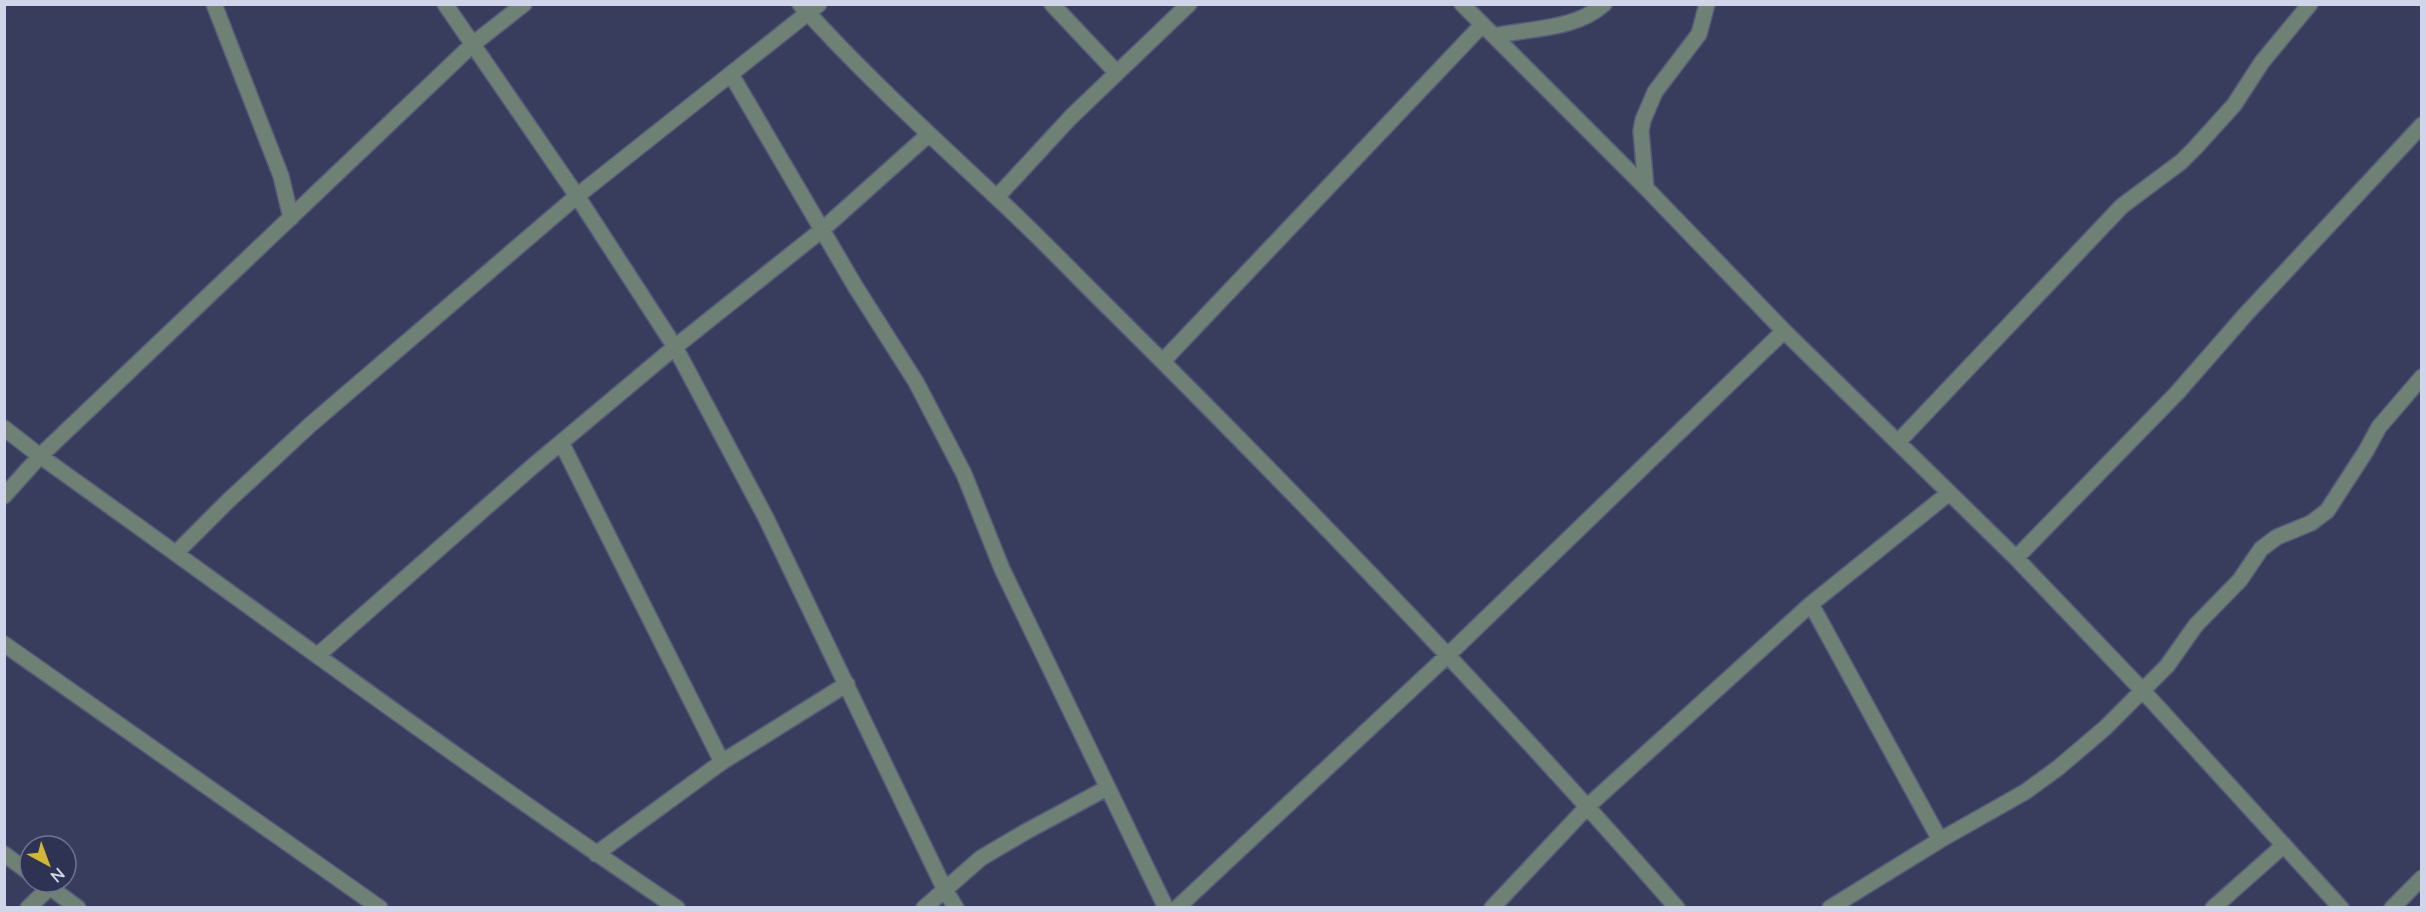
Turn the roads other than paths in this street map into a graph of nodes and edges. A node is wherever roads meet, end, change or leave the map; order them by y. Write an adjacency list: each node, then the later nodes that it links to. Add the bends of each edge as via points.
1 (214, 4): 21 (street, via 281,176)
2 (445, 4): 13 (street)
3 (524, 4): 13 (street)
4 (1052, 4): 14 (street)
5 (1189, 4): 14 (street)
6 (1462, 4): 11 (street)
7 (1604, 4): 12 (street, via 1572,22)
8 (1707, 4): 18 (street, via 1700,34 1655,92 1643,120)
9 (2310, 4): 28 (street, via 2262,62 2234,105 2195,148 2122,206)
10 (809, 8): 15 (street); 17 (street)
11 (1482, 25): 12 (street); 25 (street)
12 (1494, 36): 18 (street)
13 (472, 44): 19 (street); 21 (street)
14 (1117, 73): 20 (street)
15 (732, 76): 19 (street); 22 (street)
16 (2421, 125): 34 (street, via 2177,393)
17 (928, 135): 20 (street); 22 (street)
18 (1646, 188): 23 (street)
19 (577, 196): 24 (street); 33 (street, via 310,425)
20 (997, 197): 25 (street)
21 (291, 219): 30 (street)
22 (823, 229): 24 (street); 42 (street, via 916,382 964,474 1002,569)
23 (1784, 331): 28 (street); 37 (street)
24 (675, 347): 29 (street); 39 (street)
25 (1162, 362): 37 (street)
26 (2421, 377): 40 (street, via 2379,427 2326,511 2261,549 2240,580 2196,625)
27 (4, 428): 30 (street)
28 (1899, 441): 31 (street)
29 (562, 444): 38 (street); 41 (street)
30 (40, 456): 32 (street); 33 (street)
31 (1949, 492): 34 (street); 35 (street)
32 (4, 496)
33 (176, 553): 38 (street)
34 (2016, 558): 40 (street)
35 (1811, 604): 43 (street); 44 (street)
36 (4, 644): 55 (street)
37 (1448, 654): 43 (street); 60 (street)
38 (318, 655): 47 (street)
39 (848, 684): 41 (street); 50 (street)
40 (2144, 692): 44 (street, via 2050,774); 45 (street)
41 (722, 762): 47 (street)
42 (1107, 788): 50 (street, via 981,858); 59 (street)
43 (1588, 806): 61 (street); 62 (street)
44 (1940, 840): 63 (street)
45 (2284, 845): 64 (street); 65 (street)
46 (4, 854): 48 (street)
47 (596, 854): 56 (street)
48 (18, 864)
49 (2421, 878): 66 (street)
50 (945, 890): 57 (street); 58 (street)
51 (40, 894): 53 (street)
52 (59, 894): 54 (street)
53 (28, 908)
54 (78, 908)
55 (381, 908)
56 (677, 908)
57 (924, 908)
58 (956, 908)
59 (1166, 908)
60 (1177, 908)
61 (1492, 908)
62 (1677, 908)
63 (1830, 908)
64 (2212, 908)
65 (2341, 908)
66 (2392, 908)

